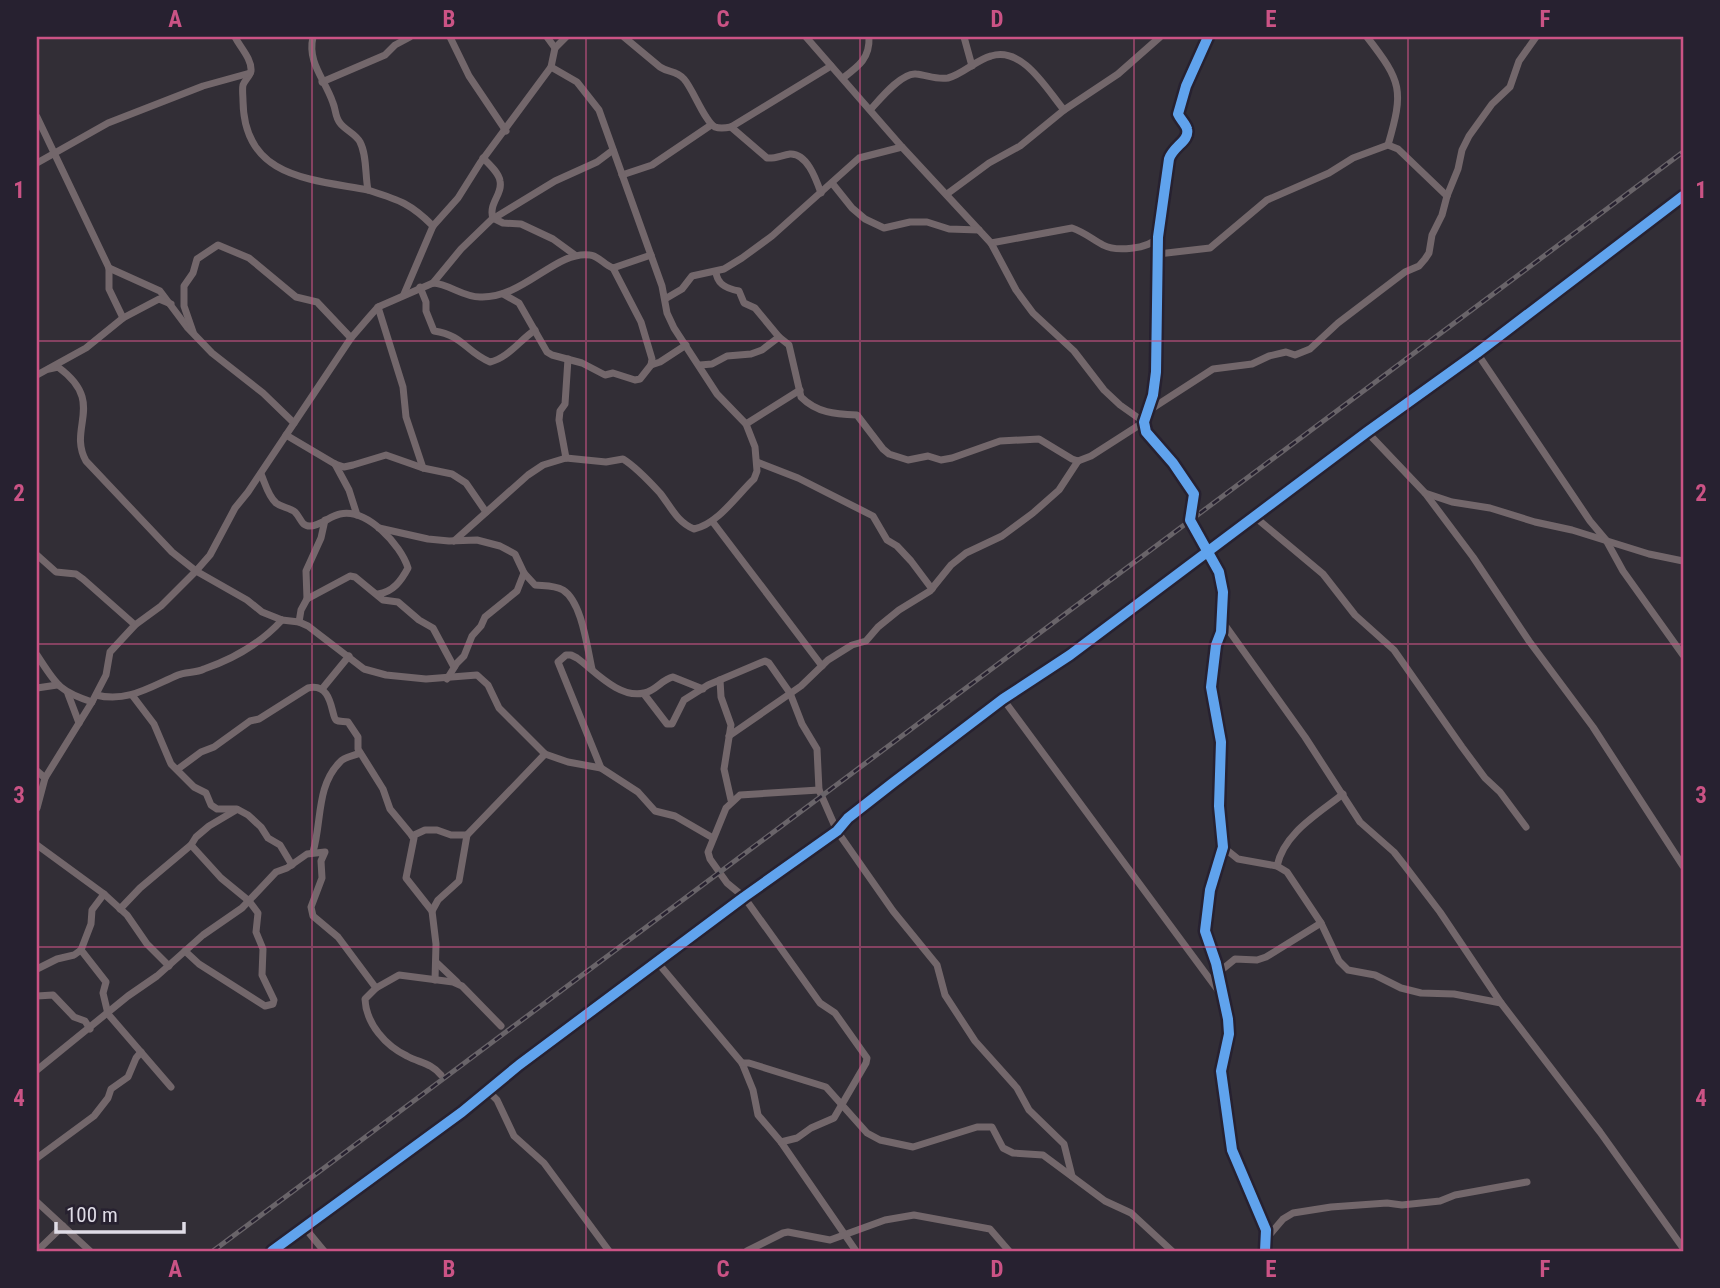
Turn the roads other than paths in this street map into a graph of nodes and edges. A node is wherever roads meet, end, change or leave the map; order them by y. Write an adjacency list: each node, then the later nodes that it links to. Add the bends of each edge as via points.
1 (235, 37): 19 (street)
2 (313, 37): 21 (street, via 310,50)
3 (410, 37): 21 (street, via 385,55)
4 (450, 37): 27 (street, via 469,76)
5 (547, 37): 15 (street)
6 (566, 37): 15 (street)
7 (624, 37): 25 (street, via 660,67 679,74)
8 (806, 37): 16 (street)
9 (869, 37): 20 (street, via 865,59)
10 (964, 37): 17 (street)
11 (1160, 37): 23 (street, via 1118,74)
12 (1208, 37): 44 (street, via 1178,114 1188,135 1171,151)
13 (1367, 37): 28 (street, via 1396,79 1398,100)
14 (1536, 37): 40 (street, via 1519,61 1510,86 1469,135)
15 (555, 48): 18 (street)
16 (831, 66): 20 (street); 26 (street)
17 (971, 66): 22 (street, via 942,79 906,76); 23 (street, via 992,55 1020,60)
18 (551, 67): 27 (street); 30 (street, via 578,82 599,110)
19 (251, 72): 31 (street, via 119,118); 36 (street, via 243,85 243,115 260,153 279,170)
20 (843, 79): 22 (street)
21 (323, 82): 36 (street, via 341,125 359,139)
22 (871, 109): 29 (street)
23 (1064, 110): 38 (street, via 1020,146)
24 (37, 117): 31 (street)
25 (711, 125): 26 (street); 34 (street, via 652,165)
26 (731, 127): 37 (street, via 767,159 799,156)
27 (506, 131): 32 (street)
28 (1388, 145): 40 (street, via 1398,149); 46 (street, via 1266,200 1210,248)
29 (902, 147): 35 (street, via 861,157); 38 (street)
30 (614, 150): 34 (street); 41 (street)
31 (55, 154): 33 (street); 49 (street)
32 (484, 158): 41 (street, via 501,182); 42 (street)
33 (37, 163)
34 (622, 175): 48 (street)
35 (832, 183): 37 (street); 43 (street, via 852,208 884,228 928,222 957,231)
36 (368, 190): 42 (street, via 405,202)
37 (821, 193): 51 (street, via 772,236)
38 (947, 194): 43 (street)
39 (1683, 196): 67 (street)
40 (1447, 197): 74 (street, via 1429,253 1419,266 1338,323 1310,349 1213,369)
41 (493, 218): 47 (street, via 521,224); 52 (street)
42 (433, 226): 57 (street)
43 (979, 230): 45 (street)
44 (1158, 237): 45 (street, via 1146,247 1111,247 1072,228); 46 (street)
45 (991, 243): 75 (street, via 1033,313 1074,351 1104,390)
46 (1158, 254): 74 (street, via 1157,351)
47 (575, 255): 50 (street, via 592,255); 56 (street)
48 (651, 255): 50 (street); 53 (street)
49 (109, 268): 59 (street, via 150,285); 61 (street, via 109,289)
50 (613, 268): 69 (street, via 641,321)
51 (716, 272): 55 (street, via 692,276); 64 (street, via 723,285 739,291 744,303 755,308)
52 (433, 283): 54 (street); 56 (street, via 480,297)
53 (662, 286): 55 (street); 58 (street)
54 (420, 287): 57 (street); 62 (street, via 434,331 450,333 490,362 505,358)
55 (674, 293): 58 (street)
56 (503, 294): 62 (street, via 519,303)
57 (403, 295): 60 (street)
58 (665, 299): 66 (street, via 667,313)
59 (172, 304): 61 (street, via 159,299); 63 (street)
60 (378, 307): 65 (street); 84 (street)
61 (123, 318): 71 (street, via 86,348)
62 (535, 330): 68 (street, via 547,352)
63 (193, 332): 65 (street, via 184,306 184,286 197,259 218,245 249,258 296,297 317,302); 76 (street, via 212,354)
64 (779, 337): 70 (street, via 751,354); 73 (street, via 789,345)
65 (351, 338): 76 (street)
66 (686, 345): 69 (street); 70 (street)
67 (1477, 353): 78 (street); 93 (street)
68 (568, 359): 69 (street, via 605,375 635,380); 80 (street, via 565,404 559,420)
69 (651, 365)
70 (700, 365): 77 (street, via 717,394)
71 (49, 369): 72 (street); 98 (street, via 65,373 83,396 81,437 86,461)
72 (37, 375)
73 (800, 390): 77 (street); 81 (street, via 801,397 817,409 857,415 883,449 895,457 941,460 1000,441 1039,439)
74 (1148, 412): 75 (street)
75 (1144, 422): 81 (street); 95 (street, via 1146,432 1194,494 1190,520)
76 (294, 423): 79 (street)
77 (746, 424): 82 (street)
78 (1367, 432): 86 (street); 89 (street)
79 (286, 435): 83 (street); 85 (street)
80 (566, 458): 87 (street, via 543,464); 91 (street, via 622,459 660,493 678,520 694,529)
81 (1078, 461): 100 (street, via 1059,490 1038,509 1002,536 966,553)
82 (757, 462): 91 (street, via 754,478); 100 (street, via 873,516 887,540)
83 (335, 464): 84 (street, via 344,467 386,455); 88 (street)
84 (423, 468): 87 (street, via 459,477)
85 (261, 474): 90 (street, via 275,502 293,510 302,523 314,526); 98 (street, via 234,508)
86 (1425, 493): 93 (street); 151 (street, via 1593,727)
87 (486, 512): 94 (street)
88 (357, 515): 90 (street, via 344,513); 92 (street)
89 (1255, 517): 95 (street); 138 (street, via 1323,574 1355,615 1394,650 1448,729)
90 (325, 520): 102 (street, via 306,571)
91 (712, 520): 110 (street)
92 (379, 528): 94 (street); 101 (street, via 393,540 408,568 392,589)
93 (1606, 540): 97 (street); 108 (street)
94 (454, 541): 99 (street, via 477,540 509,549)
95 (1207, 551): 104 (street, via 1222,581); 124 (street, via 1070,655)
96 (37, 555): 106 (street, via 56,572 83,579)
97 (1683, 561)
98 (196, 572): 103 (street); 106 (street)
99 (524, 573): 111 (street, via 517,592 485,617); 112 (street, via 535,585 553,586 572,600)
100 (932, 589): 110 (street, via 899,610 866,641 849,646)
101 (378, 594): 102 (street, via 351,576); 111 (street, via 383,600 398,602 433,628)
102 (307, 599): 105 (street)
103 (282, 620): 105 (street); 122 (street, via 257,643 229,658)
104 (1222, 620): 134 (street); 145 (street, via 1211,687 1221,742)
105 (299, 622): 109 (street)
106 (135, 625): 123 (street, via 110,652 106,675)
107 (37, 655): 115 (street)
108 (1683, 655)
109 (349, 656): 113 (street, via 364,669 386,675); 117 (street)
110 (822, 666): 119 (street)
111 (454, 667): 113 (street)
112 (592, 669): 121 (street, via 624,692); 129 (street, via 571,655 558,662)
113 (447, 679): 128 (street, via 471,675 483,679 499,708)
114 (720, 680): 118 (street); 119 (street, via 765,661); 126 (street, via 731,724)
115 (57, 685): 116 (street); 120 (street)
116 (37, 688)
117 (322, 689): 127 (street, via 332,702 336,720 348,723 355,732); 130 (street, via 308,688)
118 (703, 689): 121 (street, via 668,677); 121 (street, via 684,700 669,725)
119 (790, 693): 126 (street); 133 (street, via 817,749)
120 (68, 694): 123 (street); 125 (street)
121 (644, 694)
122 (132, 695): 123 (street); 130 (street, via 154,723 171,764)
123 (94, 699): 125 (street)
124 (1003, 699): 139 (street, via 884,789); 169 (street)
125 (79, 723): 132 (street)
126 (729, 736): 135 (street, via 724,775)
127 (360, 753): 140 (street, via 390,809); 146 (street, via 339,763 327,783)
128 (545, 754): 129 (street); 141 (street)
129 (601, 768): 142 (street, via 638,792 655,811)
130 (178, 769): 137 (street, via 206,793 211,805)
131 (37, 771): 132 (street)
132 (45, 778): 136 (street)
133 (819, 790): 135 (street, via 740,795); 139 (street)
134 (1343, 794): 147 (street, via 1300,828); 170 (street, via 1360,822 1394,852 1440,912)
135 (731, 800): 142 (street)
136 (37, 808)
137 (237, 809): 144 (street, via 196,836); 149 (street, via 280,845)
138 (1525, 827)
139 (837, 831): 153 (street); 183 (street, via 937,965 945,995 975,1041 1017,1088 1029,1110 1064,1144)
140 (412, 835): 141 (street, via 437,830); 156 (street, via 415,844 406,878)
141 (467, 835): 156 (street, via 459,881)
142 (713, 838): 153 (street, via 710,859)
143 (37, 845): 152 (street)
144 (191, 845): 154 (street); 155 (street)
145 (1223, 847): 148 (street, via 1238,859); 164 (street, via 1210,890 1205,931)
146 (313, 852): 149 (street); 167 (street, via 325,852 323,877 311,907 313,916 338,937)
147 (1279, 854): 148 (street); 150 (street)
148 (1265, 864): 150 (street)
149 (292, 865): 154 (street, via 276,872)
150 (1277, 866): 157 (street, via 1292,879)
151 (1683, 866)
152 (104, 894): 155 (street); 158 (street, via 92,910)
153 (744, 897): 161 (street); 180 (street, via 820,1003 835,1013 867,1058)
154 (250, 901): 159 (street); 159 (street, via 258,914 262,975 273,1004 265,1006)
155 (120, 909): 162 (street)
156 (432, 911): 160 (street)
157 (1321, 923): 164 (street, via 1266,957 1235,958); 170 (street, via 1348,970 1421,993)
158 (81, 950): 163 (street); 171 (street, via 106,982)
159 (185, 951): 162 (street)
160 (437, 963): 165 (street); 166 (street)
161 (658, 963): 175 (street); 179 (street)
162 (169, 966): 171 (street)
163 (37, 969)
164 (1219, 972): 169 (street)
165 (435, 980): 166 (street); 167 (street, via 399,975)
166 (458, 983): 172 (street)
167 (376, 988): 177 (street, via 365,999 376,1030 396,1050 428,1063)
168 (37, 996): 173 (street, via 53,995)
169 (1224, 999): 189 (street, via 1229,1034 1221,1071 1232,1150)
170 (1502, 1003): 190 (street)
171 (107, 1014): 173 (street); 174 (street)
172 (501, 1026)
173 (90, 1028): 176 (street)
174 (141, 1052): 178 (street); 182 (street, via 128,1077 111,1089 94,1116)
175 (742, 1063): 180 (street, via 826,1087); 181 (street, via 758,1115)
176 (37, 1070)
177 (441, 1075)
178 (171, 1087)
179 (488, 1091): 187 (street); 196 (street, via 514,1136 544,1163)
180 (842, 1104): 181 (street, via 834,1118); 183 (street, via 867,1133 880,1140 913,1147 988,1126 1008,1152 1044,1155)
181 (781, 1142): 188 (street)
182 (37, 1158)
183 (1072, 1176): 200 (street, via 1130,1213)
184 (1527, 1182): 189 (street, via 1440,1201 1293,1213)
185 (37, 1202): 186 (street)
186 (62, 1226): 192 (street); 193 (street)
187 (305, 1228): 194 (street); 195 (street)
188 (846, 1235): 197 (street, via 823,1240 788,1232); 198 (street); 199 (street, via 914,1215 990,1229)
189 (1267, 1238): 191 (street)
190 (1683, 1248)
191 (1264, 1250)
192 (37, 1251)
193 (90, 1251)
194 (272, 1251)
195 (324, 1251)
196 (609, 1251)
197 (747, 1251)
198 (856, 1251)
199 (1009, 1251)
200 (1172, 1251)

